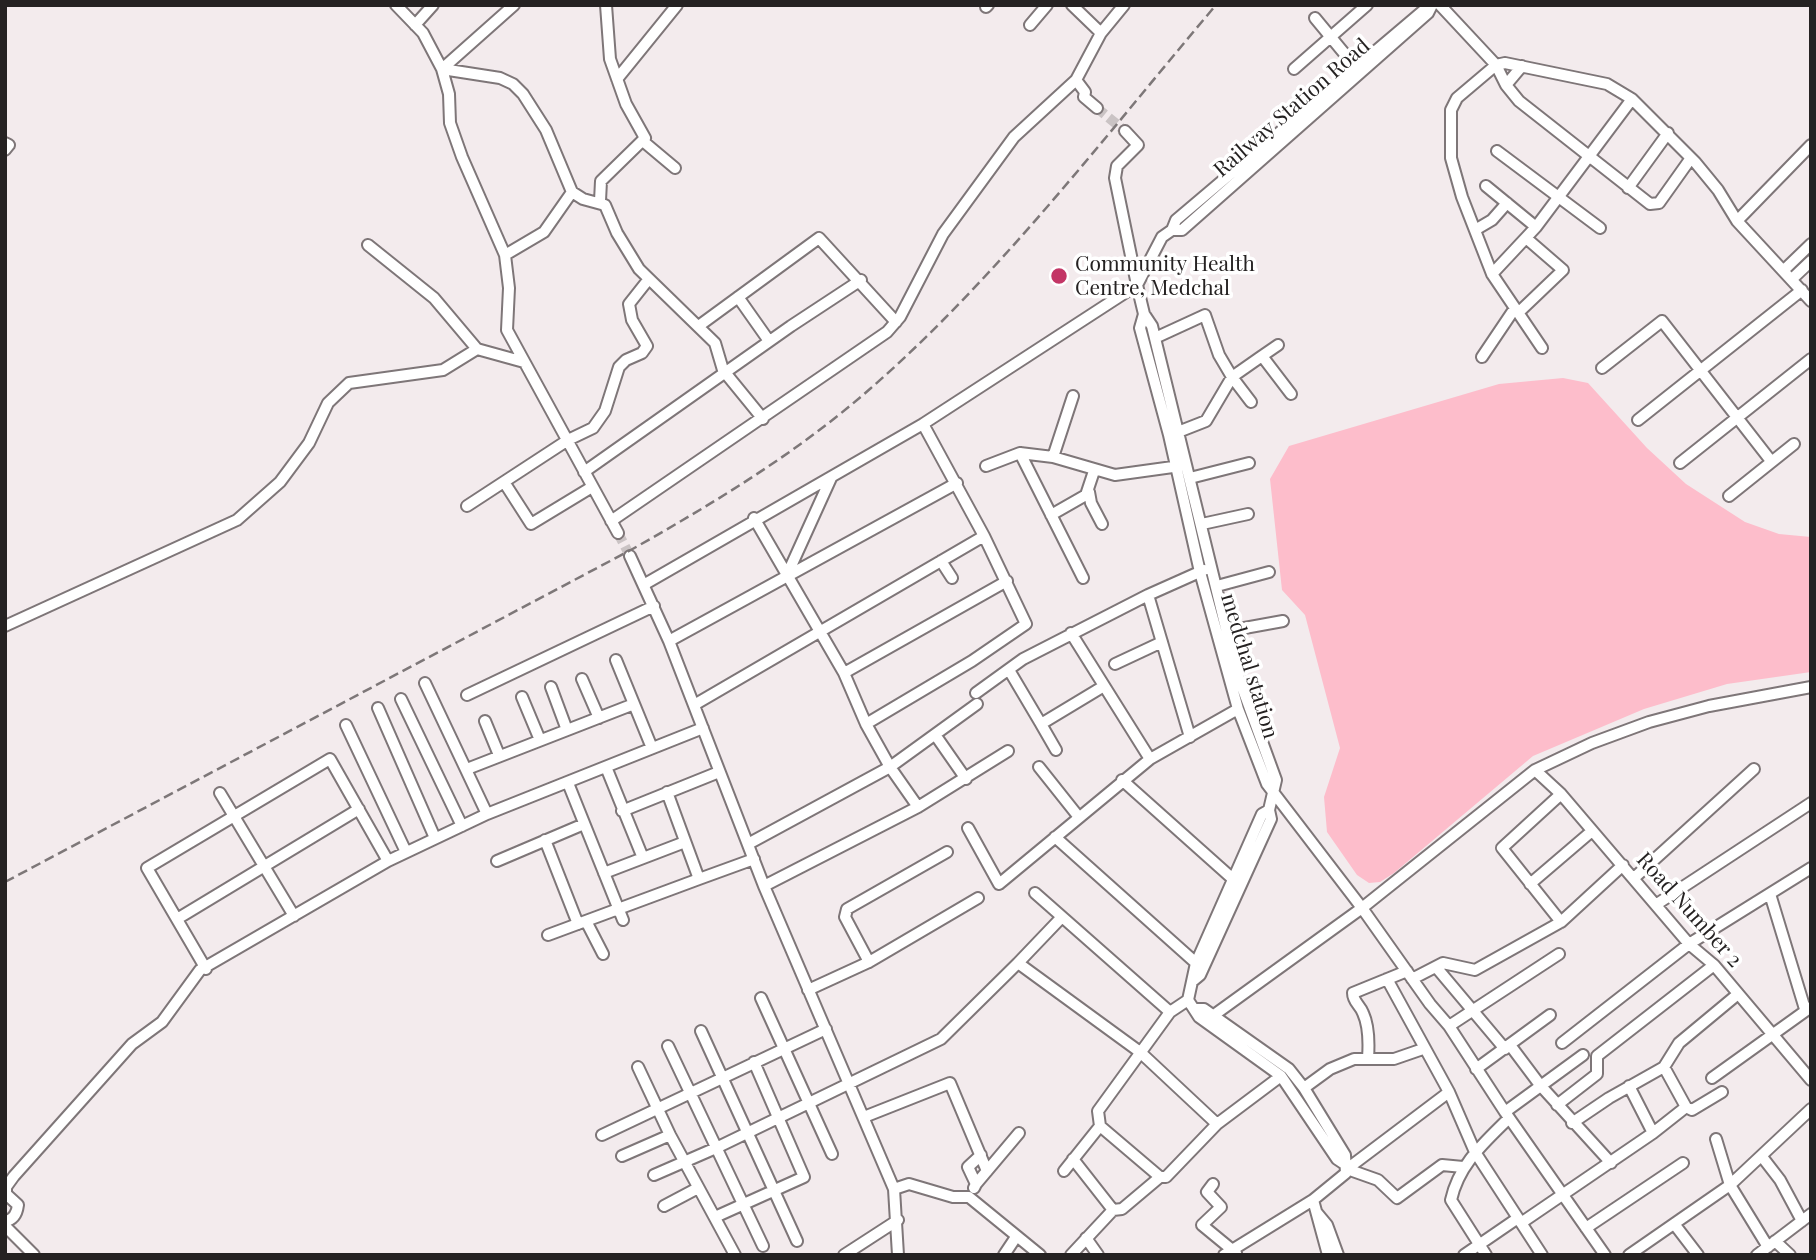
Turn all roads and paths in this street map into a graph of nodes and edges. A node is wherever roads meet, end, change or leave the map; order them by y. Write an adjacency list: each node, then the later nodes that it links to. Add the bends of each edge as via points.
1 (396, 5): 13 (street)
2 (433, 5): 13 (street)
3 (514, 5): 19 (street)
4 (606, 5): 22 (street, via 610,59)
5 (677, 5): 22 (street)
6 (1047, 5): 14 (street)
7 (1072, 5): 15 (street)
8 (1124, 5): 15 (street)
9 (1431, 5): 21 (street, Railway Station Road, via 1429,13)
10 (1440, 5): 17 (street)
11 (1364, 6): 16 (street)
12 (1315, 18): 16 (street)
13 (415, 25): 19 (street)
14 (1030, 25)
15 (1101, 33): 23 (street)
16 (1331, 37): 20 (street); 21 (street)
17 (1496, 65): 18 (street); 24 (street); 48 (street, via 1463,90 1451,110 1451,158)
18 (1522, 66): 24 (street); 27 (street, via 1607,85)
19 (442, 69): 41 (street, via 500,78 523,94 546,130); 52 (street, via 450,123 461,157)
20 (1294, 69)
21 (1358, 70): 58 (street, Railway Station Road, via 1182,230 1161,237)
22 (617, 79): 31 (street)
23 (1076, 80): 25 (street); 26 (street)
24 (1506, 85): 36 (street)
25 (1066, 90): 26 (street); 64 (street, via 1014,137 959,212)
26 (1084, 97): 28 (street)
27 (1632, 99): 30 (street); 36 (street)
28 (1097, 108)
29 (1125, 131): 58 (street, via 1138,142 1114,172)
30 (1668, 133): 37 (street); 40 (street)
31 (644, 142): 38 (street); 43 (street, via 601,181)
32 (5, 143): 34 (street, via 9,145)
33 (1811, 145): 45 (street)
34 (5, 150)
35 (1497, 151): 42 (street)
36 (1588, 158): 40 (street); 42 (street)
37 (1691, 158): 40 (street, via 1660,203 1650,204); 45 (street)
38 (675, 168)
39 (1486, 186): 44 (street)
40 (1628, 188)
41 (572, 192): 43 (street, via 583,200); 52 (street, via 544,232)
42 (1559, 197): 46 (street); 47 (street)
43 (600, 201): 56 (street)
44 (1507, 203): 46 (street); 48 (street)
45 (1737, 221): 55 (street)
46 (1535, 227): 49 (street)
47 (1601, 228)
48 (1475, 230): 54 (street)
49 (1526, 238): 54 (street); 62 (street, via 1563,270)
50 (1811, 244): 55 (street)
51 (368, 245): 70 (street, via 434,298)
52 (505, 255): 74 (street, via 507,330)
53 (1811, 261): 55 (street)
54 (1492, 274): 62 (street)
55 (1788, 275): 59 (street)
56 (648, 280): 65 (street); 87 (street, via 629,304 632,320 645,340 645,351 619,367 605,411 593,428)
57 (861, 281): 60 (street, via 819,238); 64 (street); 67 (street)
58 (1137, 285): 63 (street); 85 (street)
59 (1802, 290): 61 (street); 76 (street)
60 (738, 297): 65 (street); 67 (street)
61 (1811, 301)
62 (1516, 311): 69 (street); 72 (street)
63 (1144, 314): 66 (street); 95 (street, medchal station, via 1140,328)
64 (896, 322): 83 (street)
65 (700, 326): 77 (street, via 715,342)
66 (1155, 338): 78 (street, via 1205,315); 86 (street)
67 (769, 341): 77 (street)
68 (1278, 345): 71 (street)
69 (1542, 348)
70 (477, 349): 74 (street); 128 (street, via 443,370 349,383 328,403 309,443 280,482 237,520)
71 (1262, 356): 78 (street); 79 (street)
72 (1482, 356)
73 (1811, 359): 82 (street)
74 (524, 362): 87 (street)
75 (1602, 368): 76 (street, via 1662,321)
76 (1699, 371): 82 (street); 84 (street)
77 (726, 373): 83 (street); 97 (street)
78 (1232, 377): 81 (street); 86 (street, via 1206,421)
79 (1291, 394)
80 (1073, 396): 90 (street)
81 (1251, 402)
82 (1737, 418): 91 (street); 93 (street)
83 (763, 419): 109 (street)
84 (1638, 421)
85 (923, 424): 98 (street); 101 (street)
86 (1178, 432): 95 (street)
87 (568, 440): 97 (street); 100 (street)
88 (1794, 444): 91 (street)
89 (1020, 453): 90 (street); 94 (street); 107 (street)
90 (1053, 457): 96 (street)
91 (1771, 461): 104 (street)
92 (1250, 463): 99 (street)
93 (1680, 463)
94 (986, 466)
95 (1182, 466): 96 (street, via 1115,475); 99 (street); 117 (street, medchal station)
96 (1094, 471): 103 (street)
97 (584, 472): 102 (street)
98 (831, 478): 108 (street); 119 (street)
99 (1190, 478): 111 (street)
100 (505, 482): 102 (street, via 531,524); 105 (street)
101 (957, 483): 113 (street); 119 (street)
102 (592, 487): 109 (street)
103 (1089, 492): 107 (street); 110 (street)
104 (1729, 496)
105 (467, 506)
106 (1248, 514): 111 (street)
107 (1051, 515): 121 (street)
108 (754, 518): 119 (street); 123 (street)
109 (611, 521): 112 (street)
110 (1102, 524)
111 (1202, 524): 116 (street)
112 (618, 533)
113 (984, 536): 115 (street); 122 (street)
114 (630, 556): 123 (street)
115 (942, 561): 120 (street); 129 (street)
116 (1212, 566): 117 (street); 124 (street)
117 (1200, 572): 125 (street); 149 (street, medchal station)
118 (1269, 572): 124 (street)
119 (787, 575): 129 (street); 132 (street)
120 (952, 578)
121 (1083, 578)
122 (1007, 581): 137 (street); 153 (street, via 1026,624)
123 (645, 584): 126 (street)
124 (1217, 586): 130 (street)
125 (1148, 595): 131 (street); 133 (street)
126 (654, 606): 132 (street); 143 (street)
127 (1283, 621): 130 (street)
128 (5, 626)
129 (819, 630): 137 (street); 147 (street)
130 (1227, 631): 175 (street, via 1237,673 1276,780)
131 (1071, 633): 136 (street); 140 (street)
132 (669, 641): 147 (street)
133 (1162, 642): 135 (street); 158 (street)
134 (616, 660): 146 (street)
135 (1115, 664)
136 (1009, 670): 154 (street); 157 (street)
137 (844, 673): 153 (street)
138 (582, 679): 150 (street)
139 (425, 683): 168 (street)
140 (1104, 686): 154 (street); 164 (street)
141 (551, 687): 156 (street)
142 (1811, 687): 170 (street, via 1649,722)
143 (467, 695)
144 (522, 696): 159 (street)
145 (401, 699): 188 (street)
146 (635, 704): 150 (street); 160 (street)
147 (694, 705): 155 (street)
148 (378, 708): 192 (street)
149 (1238, 709): 158 (street); 175 (street, medchal station, via 1267,784)
150 (599, 718): 156 (street)
151 (485, 720): 163 (street)
152 (346, 724): 196 (street)
153 (866, 724): 166 (street)
154 (1041, 724): 162 (street)
155 (703, 728): 160 (street); 171 (street)
156 (567, 730): 159 (street)
157 (936, 736): 166 (street); 172 (street)
158 (1190, 737): 164 (street)
159 (540, 740): 163 (street)
160 (652, 748): 165 (street)
161 (1008, 751): 172 (street)
162 (1056, 751)
163 (499, 755): 168 (street)
164 (1150, 759): 173 (street)
165 (606, 767): 174 (street); 183 (street)
166 (890, 767): 180 (street); 195 (street)
167 (1039, 767): 186 (street)
168 (467, 769): 184 (street)
169 (1754, 769): 206 (street)
170 (1535, 770): 178 (street, Road Number 2); 215 (street)
171 (719, 772): 176 (street); 195 (street)
172 (966, 779): 180 (street)
173 (1122, 780): 186 (street); 208 (street)
174 (568, 783): 184 (street); 187 (street)
175 (1274, 790): 182 (street); 215 (street, medchal station)
176 (667, 792): 183 (street); 194 (street)
177 (220, 793): 185 (street)
178 (1561, 794): 190 (street, Road Number 2); 209 (street, via 1503,846)
179 (1811, 803): 214 (street)
180 (918, 807): 210 (street)
181 (359, 809): 185 (street, via 330,759); 200 (street); 203 (street)
182 (1269, 810): 208 (street, via 1262,814); 234 (street, via 1271,819)
183 (622, 811): 198 (street)
184 (487, 814): 188 (street)
185 (234, 816): 203 (street); 219 (street, via 146,868)
186 (1078, 817): 191 (street)
187 (584, 824): 193 (street); 204 (street)
188 (462, 825): 192 (street)
189 (968, 828): 191 (street, via 999,884)
190 (1592, 831): 202 (street, Road Number 2); 209 (street)
191 (1055, 837): 228 (street)
192 (435, 838): 196 (street)
193 (545, 840): 201 (street); 220 (street)
194 (685, 842): 198 (street); 207 (street)
195 (748, 844): 199 (street)
196 (406, 852): 200 (street)
197 (947, 852): 226 (street, via 847,909 845,917)
198 (643, 858): 204 (street)
199 (754, 859): 207 (street); 210 (street)
200 (388, 861): 217 (street)
201 (497, 861)
202 (1623, 865): 206 (street, Road Number 2); 221 (street)
203 (264, 867): 217 (street); 219 (street)
204 (604, 873): 216 (street)
205 (1810, 873): 212 (street)
206 (1634, 877): 214 (street, Road Number 2)
207 (699, 879): 216 (street)
208 (1234, 880): 228 (street)
209 (1530, 884): 221 (street)
210 (764, 886): 235 (street)
211 (1035, 893): 218 (street)
212 (1770, 894): 223 (street); 239 (street)
213 (978, 898): 226 (street)
214 (1657, 904): 223 (street, Road Number 2)
215 (1362, 908): 232 (street, medchal station); 242 (street)
216 (621, 914): 220 (street)
217 (294, 916): 231 (street)
218 (1061, 918): 227 (street); 241 (street)
219 (177, 919): 231 (street)
220 (582, 922): 222 (street); 224 (street)
221 (1561, 922): 230 (street, via 1475,970 1443,963)
222 (548, 935)
223 (1689, 944): 229 (street, Road Number 2); 248 (street)
224 (603, 954)
225 (1559, 954): 240 (street)
226 (869, 962): 235 (street)
227 (1018, 963): 253 (street); 264 (street, via 941,1039)
228 (1196, 963): 234 (street)
229 (1714, 965): 236 (street, Road Number 2); 272 (street, via 1597,1056 1597,1074)
230 (1436, 967): 232 (street); 240 (street)
231 (206, 969): 321 (street, via 194,975 162,1022 132,1044 14,1176 6,1194 18,1205)
232 (1410, 975): 233 (street); 244 (street, medchal station)
233 (1387, 979): 252 (street); 255 (street, via 1352,996 1363,1011)
234 (1194, 980): 238 (street)
235 (808, 990): 245 (street)
236 (1738, 995): 247 (street, Road Number 2); 257 (street, via 1679,1044)
237 (761, 998): 251 (street)
238 (1191, 1005): 241 (street); 242 (street); 260 (street, via 1199,1017)
239 (1808, 1008): 247 (street)
240 (1471, 1010): 244 (street); 250 (street)
241 (1170, 1012): 253 (street)
242 (1214, 1015): 267 (street, via 1289,1069)
243 (1550, 1015): 250 (street)
244 (1449, 1026): 259 (street, medchal station)
245 (826, 1029): 251 (street); 264 (street)
246 (701, 1031): 261 (street)
247 (1771, 1033): 262 (street); 263 (street, Road Number 2)
248 (1562, 1043)
249 (668, 1046): 270 (street)
250 (1507, 1047): 259 (street); 265 (street)
251 (783, 1048): 256 (street); 271 (street)
252 (1423, 1049): 255 (street, via 1394,1059); 268 (street)
253 (1140, 1052): 280 (street); 281 (street, via 1098,1111)
254 (1583, 1055): 265 (street)
255 (1368, 1058): 267 (street, via 1330,1069)
256 (754, 1062): 261 (street); 278 (street)
257 (1664, 1067): 266 (street); 273 (street)
258 (638, 1068): 274 (street)
259 (1476, 1069): 276 (street, medchal station)
260 (1281, 1076): 280 (street); 298 (street)
261 (722, 1077): 270 (street); 282 (street)
262 (1712, 1078)
263 (1811, 1080)
264 (850, 1084): 271 (street); 277 (street)
265 (1540, 1085): 272 (street); 276 (street)
266 (1629, 1086): 279 (street); 284 (street)
267 (1304, 1088): 298 (street, via 1345,1155)
268 (1449, 1092): 289 (street); 298 (street)
269 (1721, 1092): 273 (street, via 1692,1110)
270 (691, 1093): 274 (street); 288 (street)
271 (808, 1103): 278 (street); 290 (street)
272 (1557, 1105): 279 (street)
273 (1686, 1107): 284 (street)
274 (658, 1110): 285 (street); 286 (street)
275 (1811, 1110): 293 (street)
276 (1507, 1115): 289 (street); 310 (street, medchal station)
277 (864, 1117): 291 (street, via 950,1083); 309 (street)
278 (778, 1118): 282 (street); 308 (street, via 804,1177)
279 (1572, 1123): 296 (street)
280 (1217, 1124): 303 (street, via 1166,1177)
281 (1100, 1126): 294 (street); 303 (street)
282 (748, 1133): 288 (street); 308 (street)
283 (1019, 1133): 300 (street)
284 (1653, 1133): 296 (street)
285 (601, 1135)
286 (670, 1135): 292 (street); 295 (street)
287 (1716, 1139): 306 (street)
288 (716, 1149): 295 (street); 313 (street)
289 (1475, 1152): 299 (street); 320 (street)
290 (832, 1154)
291 (981, 1155): 300 (street); 304 (street, via 968,1167)
292 (622, 1156)
293 (1763, 1158): 306 (street); 318 (street)
294 (1073, 1159): 301 (street); 315 (street)
295 (684, 1163): 302 (street); 307 (street)
296 (1611, 1163): 310 (street)
297 (1683, 1163): 323 (street)
298 (1345, 1166): 299 (street, via 1378,1180 1397,1198 1443,1165); 312 (street, via 1346,1173)
299 (1463, 1167): 327 (street, via 1451,1200)
300 (987, 1171): 304 (street)
301 (1064, 1171)
302 (654, 1175)
303 (1160, 1177): 315 (street, via 1122,1209)
304 (976, 1184): 311 (street)
305 (1213, 1184): 330 (street, via 1207,1192 1221,1207 1202,1225)
306 (1730, 1185): 322 (street); 328 (street)
307 (698, 1188): 314 (street); 317 (street)
308 (773, 1189): 313 (street); 326 (street)
309 (894, 1189): 311 (street, via 909,1184); 319 (street)
310 (1563, 1194): 320 (street); 323 (street, medchal station)
311 (969, 1197): 324 (street)
312 (1312, 1200): 316 (street); 330 (street)
313 (742, 1203): 317 (street); 329 (street)
314 (664, 1206)
315 (1113, 1210): 325 (street)
316 (1317, 1213): 339 (street); 340 (street, via 1327,1225)
317 (715, 1217): 332 (street)
318 (1806, 1217): 328 (street)
319 (898, 1220): 333 (street); 334 (street)
320 (1519, 1220): 327 (street); 343 (street)
321 (5, 1224): 331 (street)
322 (1675, 1225): 345 (street); 346 (street)
323 (1586, 1228): 344 (street, medchal station)
324 (1016, 1237): 335 (street); 336 (street)
325 (1086, 1238): 337 (street); 338 (street)
326 (797, 1241)
327 (1479, 1244): 341 (street); 342 (street)
328 (1772, 1244): 347 (street); 348 (street)
329 (763, 1246)
330 (1231, 1253)
331 (34, 1255)
332 (735, 1255)
333 (844, 1255)
334 (898, 1255)
335 (1004, 1255)
336 (1040, 1255)
337 (1071, 1255)
338 (1098, 1255)
339 (1328, 1255)
340 (1338, 1255)
341 (1464, 1255)
342 (1486, 1255)
343 (1542, 1255)
344 (1605, 1255)
345 (1629, 1255)
346 (1698, 1255)
347 (1757, 1255)
348 (1790, 1255)

